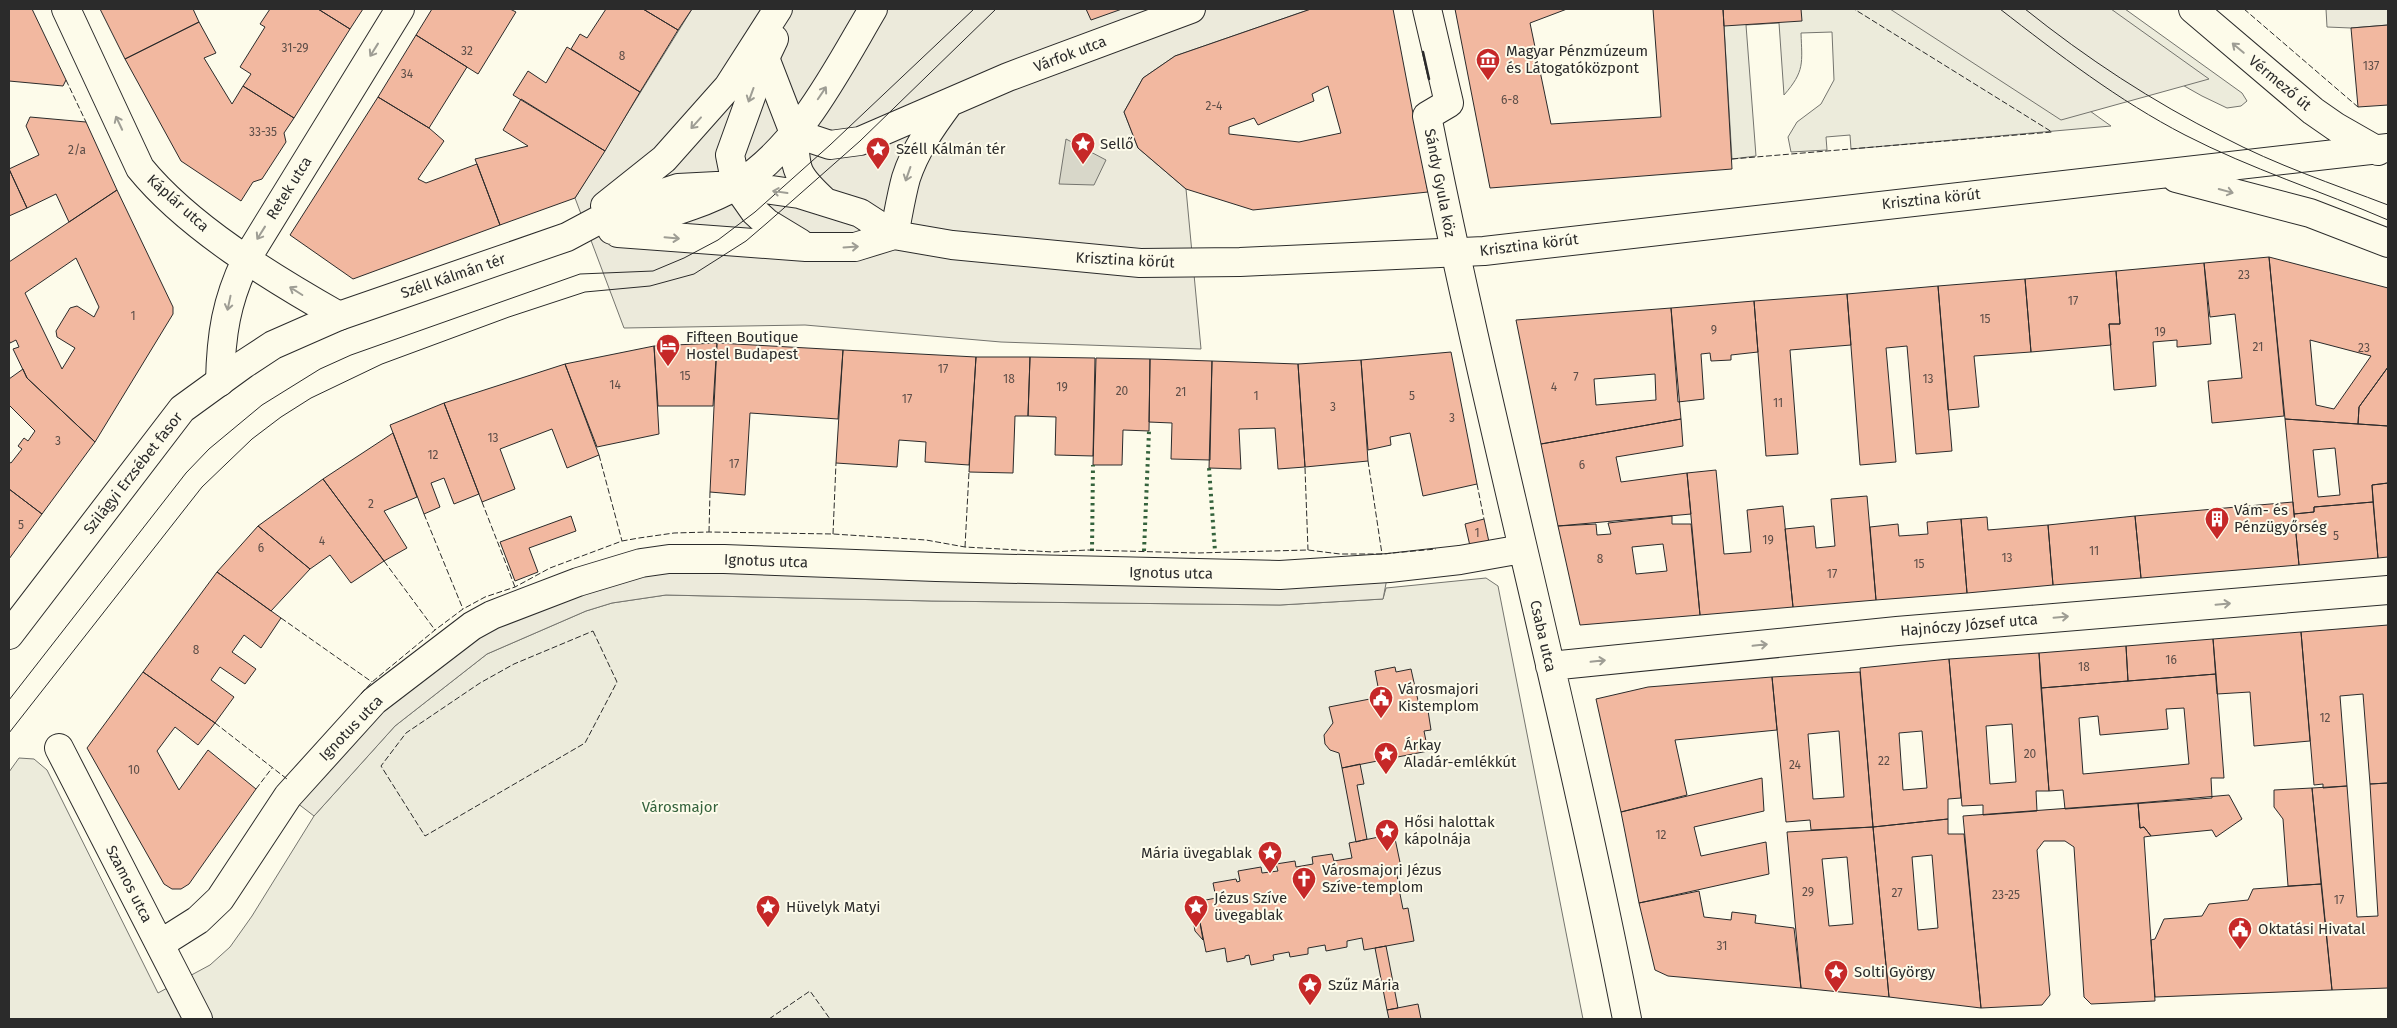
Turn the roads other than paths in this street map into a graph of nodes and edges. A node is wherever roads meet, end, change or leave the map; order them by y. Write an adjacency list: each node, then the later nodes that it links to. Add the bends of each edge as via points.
1 (66, 9): 22 (street, Káplár utca, one-way to 1, via 178,206 140,168)
2 (400, 9): 22 (street, Retek utca, one-way to 22)
3 (778, 9): 18 (street, one-way to 18, via 728,87 678,144 664,159)
4 (789, 9): 9 (street)
5 (873, 9): 11 (street, Széll Kálmán tér, one-way to 5)
6 (1191, 9): 10 (street, Várfok utca)
7 (1427, 9): 21 (street, Sándy Gyula köz, via 1449,103 1427,116)
8 (2193, 9): 12 (street, Vérmező út, one-way to 8, via 2336,127 2313,111)
9 (765, 58): 11 (street); 14 (street, one-way to 14, via 730,155)
10 (950, 102): 11 (street, Várfok utca, via 860,141 830,145); 17 (street, one-way to 17, via 915,155 906,178)
11 (794, 133): 14 (street, Széll Kálmán tér, via 770,161); 15 (street, via 798,173)
12 (2384, 151): 13 (street, Krisztina körút)
13 (2162, 174): 19 (street, Krisztina körút, one-way to 19, via 2310,213); 21 (street, Krisztina körút)
14 (736, 185): 15 (street, Széll Kálmán tér, one-way to 14); 16 (street, Széll Kálmán tér, via 702,201); 18 (street, Széll Kálmán tér, via 678,188 627,205); 20 (street, via 754,212)
15 (824, 201): 17 (street, Krisztina körút, via 860,212)
16 (606, 232): 18 (street, Széll Kálmán tér); 20 (street, Széll Kálmán tér, one-way to 20)
17 (894, 236): 20 (street, Krisztina körút, one-way to 17, via 855,248); 21 (street, Krisztina körút, via 952,245 1140,263)
18 (567, 237): 23 (street, Széll Kálmán tér)
19 (2388, 243)
20 (806, 247)
21 (1454, 253): 25 (street, Csaba utca)
22 (246, 258): 23 (street, Káplár utca, one-way to 22); 24 (street, Retek utca, one-way to 24, via 233,285 221,342)
23 (338, 316): 24 (street, Szilágyi Erzsébet fasor, via 273,345)
24 (220, 382): 27 (street, Szilágyi Erzsébet fasor, via 182,409)
25 (1522, 549): 28 (street, Csaba utca); 30 (street, Ignotus utca, via 1407,566 1280,575 724,559 669,559 642,563 578,582 492,615 472,626 374,701 288,796 220,899 198,920)
26 (2388, 590): 28 (street, Hajnóczy József utca, one-way to 26, via 1897,631)
27 (9, 635)
28 (1550, 666): 32 (street, Csaba utca)
29 (60, 748): 30 (street, Szamos utca)
30 (160, 944): 31 (street, Szamos utca)
31 (198, 1019)
32 (1627, 1019)

